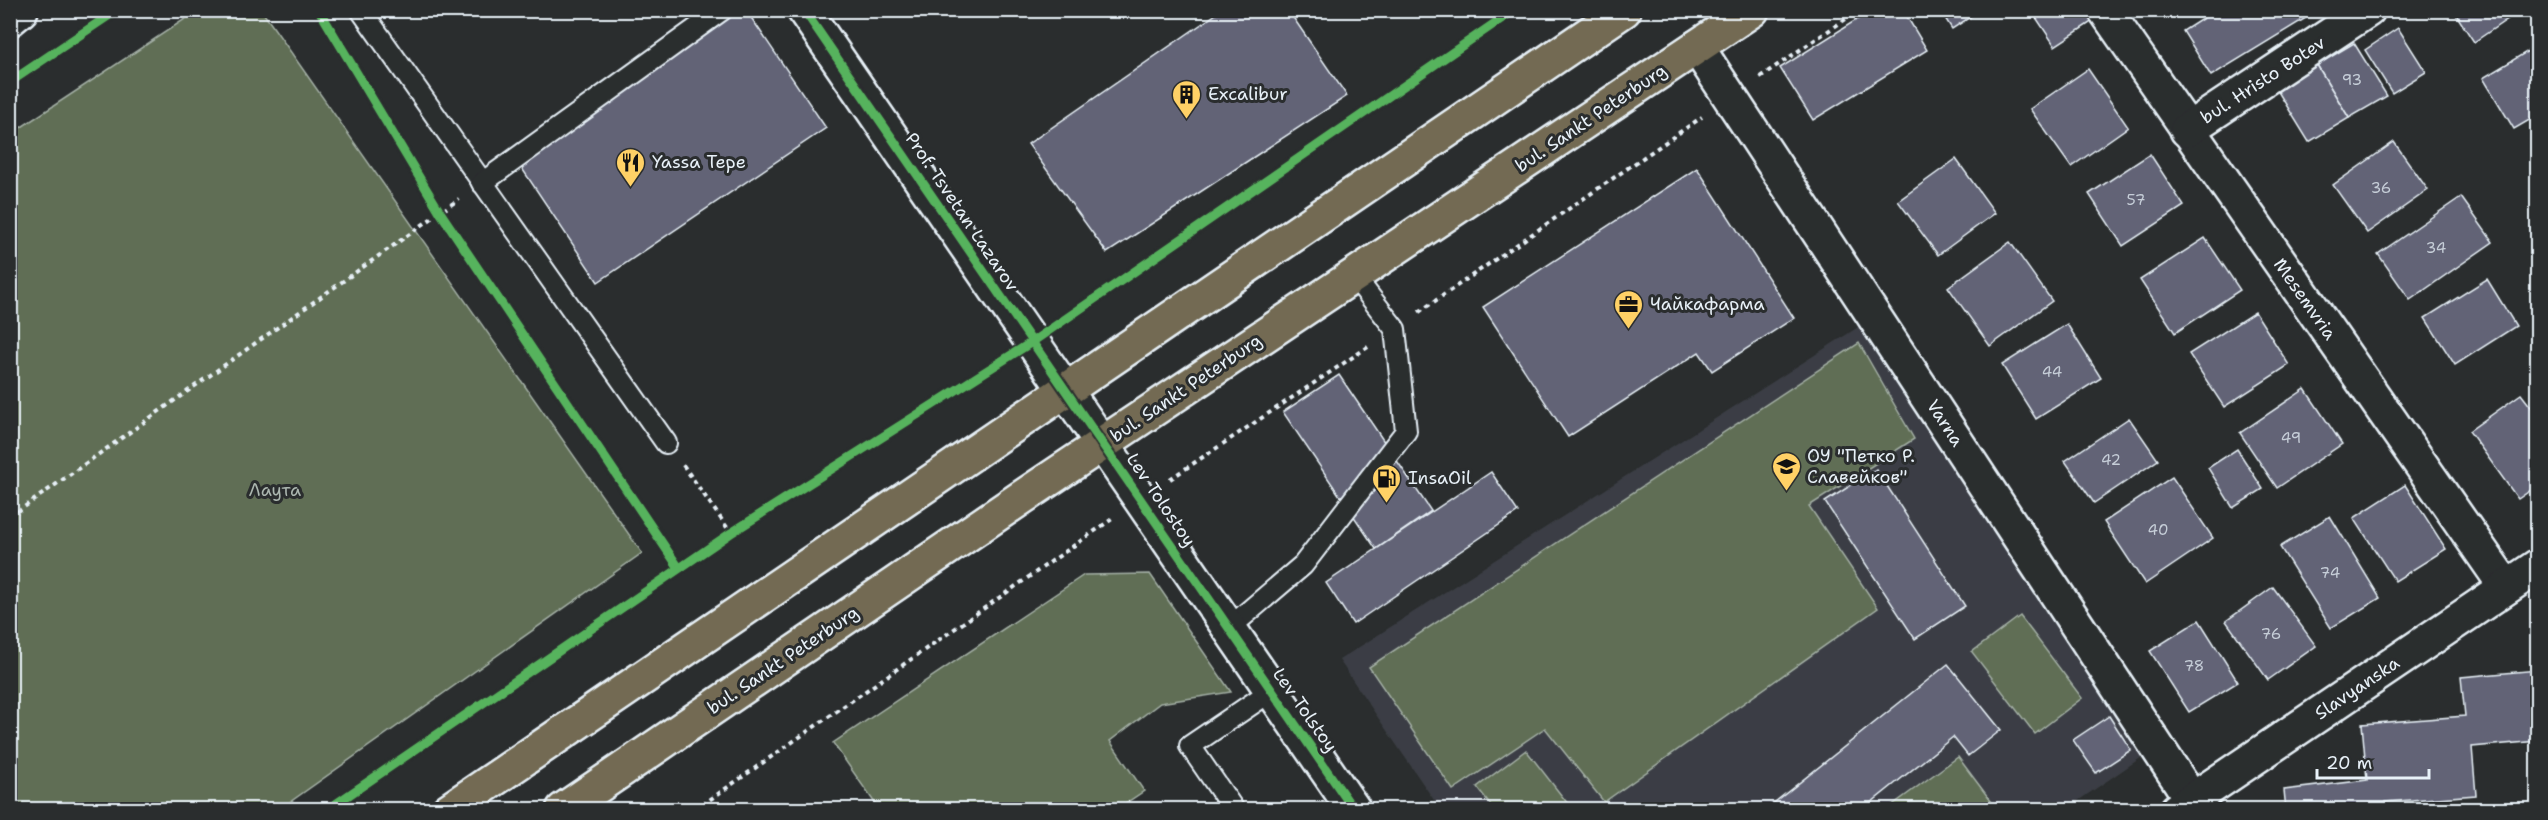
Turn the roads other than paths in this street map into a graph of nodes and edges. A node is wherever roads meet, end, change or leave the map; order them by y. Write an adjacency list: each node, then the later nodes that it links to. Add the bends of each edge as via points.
1 (21, 10): 9 (street)
2 (361, 10): 12 (lane)
3 (722, 10): 12 (lane)
4 (804, 10): 14 (street, Prof. Tsvetan Lazarov)
5 (1624, 10): 14 (main road)
6 (1752, 10): 10 (main road, bul. Sankt Peterburg)
7 (2105, 10): 11 (street, Mesemvria)
8 (2368, 10): 11 (street, bul. Hristo Botev)
9 (10, 19)
10 (1697, 47): 13 (main road, bul. Sankt Peterburg); 21 (street, Varna)
11 (2187, 130): 18 (street, Mesemvria)
12 (482, 183): 15 (lane)
13 (1354, 276): 16 (main road, bul. Sankt Peterburg); 19 (lane, via 1395,329 1406,431 1303,565)
14 (1065, 391): 16 (street, Lev Tolostoy); 22 (main road)
15 (666, 443)
16 (1103, 444): 19 (street, Lev Tolostoy); 23 (main road, bul. Sankt Peterburg)
17 (2538, 566): 18 (street, Slavyanska)
18 (2505, 587): 21 (street, Slavyanska)
19 (1228, 629): 20 (street, Lev Tolstoy)
20 (1271, 691): 24 (lane, via 1190,746); 25 (street, Lev Tolstoy)
21 (2184, 805)
22 (449, 810)
23 (563, 810)
24 (1234, 810)
25 (1354, 810)

